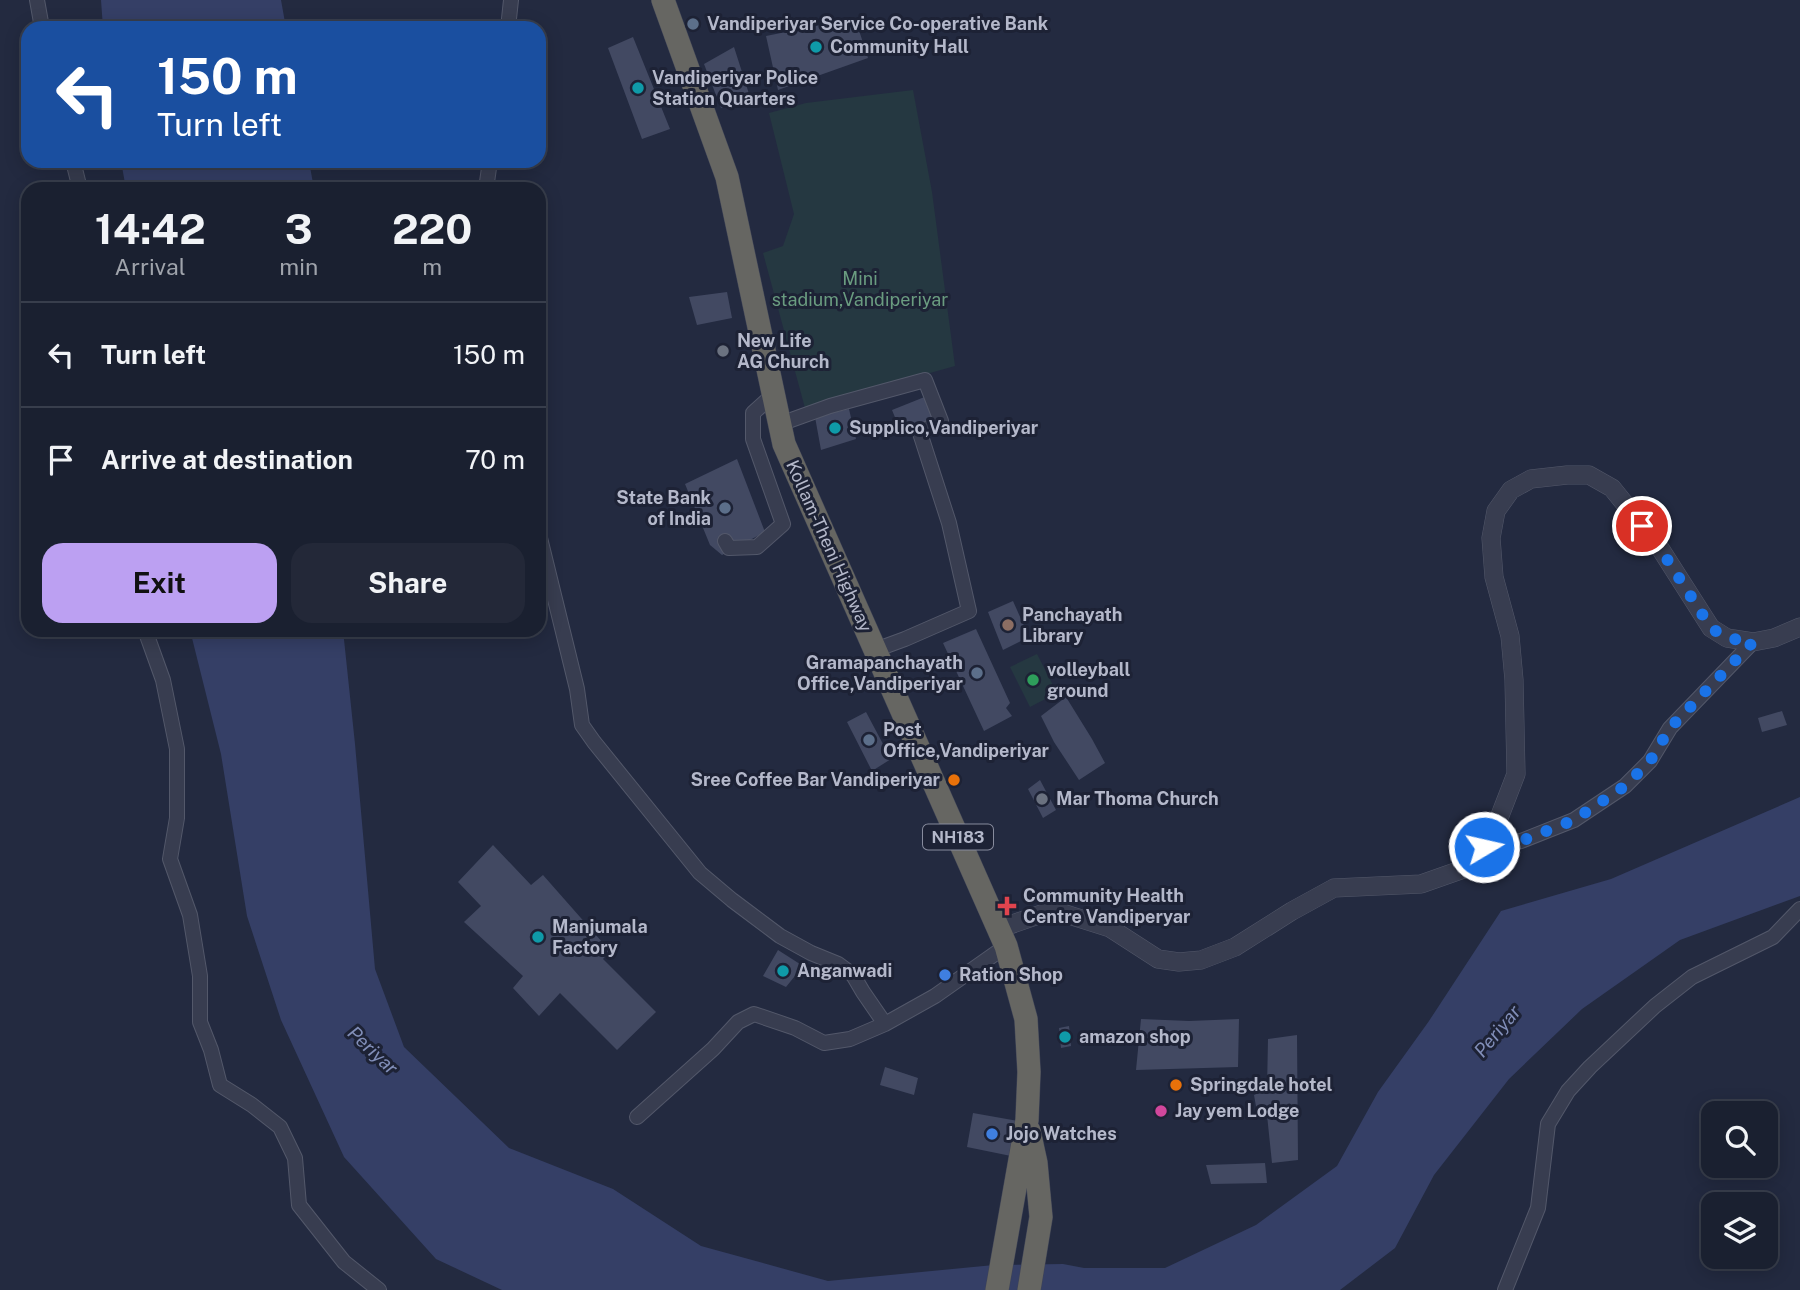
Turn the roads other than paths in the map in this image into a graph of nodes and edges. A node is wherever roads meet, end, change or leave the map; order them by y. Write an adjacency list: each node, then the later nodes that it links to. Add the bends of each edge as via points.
1 (37, 0): 4 (street)
2 (511, 0): 5 (street)
3 (663, 0): 6 (highway, Kollam-Theni Highway / NH183, via 727,177)
4 (41, 21)
5 (509, 21)
6 (774, 394): 7 (highway, Kollam-Theni Highway / NH183); 8 (street, via 753,413 753,439 783,524 757,547 729,548)
7 (780, 424): 13 (highway, Kollam-Theni Highway / NH183, via 784,444); 13 (street, via 925,380 929,386 942,421 920,433 949,523 969,611)
8 (725, 541)
9 (546, 562): 17 (street, via 578,689 582,725 594,743 700,873 780,936 853,975)
10 (1800, 627): 12 (street)
11 (148, 637): 20 (street, via 163,680 177,748 177,818 170,859 190,915 200,976 200,1022 220,1085 280,1127 295,1158 299,1205 344,1262)
12 (1753, 642): 14 (street, via 1670,728 1650,761 1625,786 1574,820 1521,841); 14 (street, via 1727,638 1711,628 1658,545 1612,488 1589,475 1567,475 1531,479 1511,490 1496,511 1491,538 1494,577 1510,636 1516,774)
13 (875, 650): 16 (highway, Kollam-Theni Highway / NH183)
14 (1484, 847): 16 (street, via 1475,864 1421,884 1334,888 1235,947 1201,960 1158,959 1110,928 1053,910)
15 (1800, 909): 23 (street, via 1773,937 1692,977 1655,1006 1567,1091 1548,1124 1538,1208)
16 (1002, 938): 17 (street, via 935,996); 19 (highway, Kollam-Theni Highway / NH183, via 1026,1019)
17 (886, 1024): 18 (street, via 850,1039 824,1043 754,1014 738,1022)
18 (637, 1117)
19 (1027, 1120): 21 (highway); 22 (highway, NH183, via 1041,1217)
20 (379, 1290)
21 (997, 1290)
22 (1029, 1290)
23 (1505, 1290)

